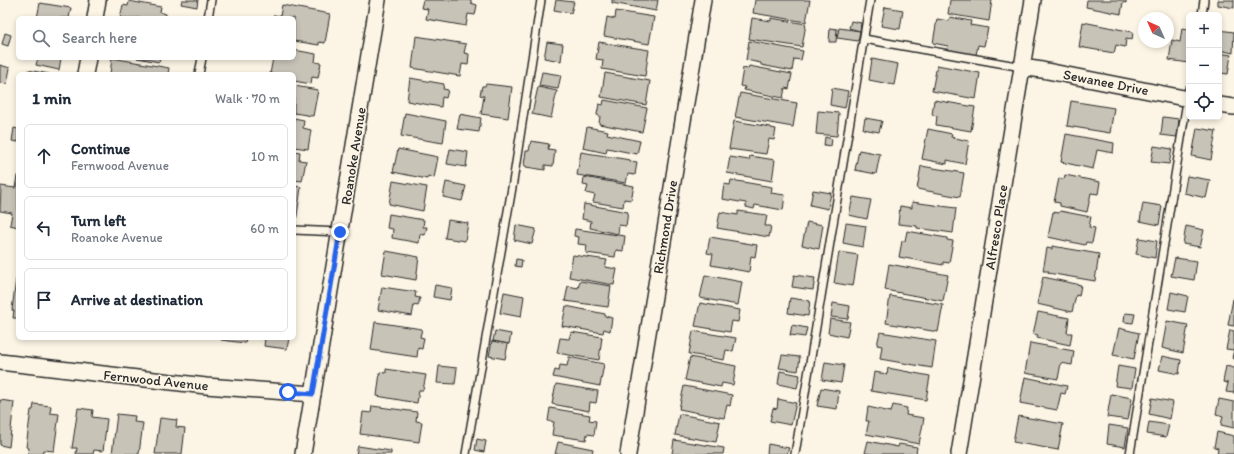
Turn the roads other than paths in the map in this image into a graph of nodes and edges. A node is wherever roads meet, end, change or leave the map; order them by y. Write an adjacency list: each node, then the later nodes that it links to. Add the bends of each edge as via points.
1 (98, 0): 10 (street)
2 (211, 0): 11 (lane)
3 (378, 0): 23 (street, Roanoke Avenue)
4 (541, 0): 27 (lane)
5 (703, 0): 28 (street, Richmond Drive)
6 (870, 0): 12 (lane)
7 (1033, 0): 15 (street, Alfresco Place)
8 (1204, 0): 9 (lane)
9 (1202, 12)
10 (95, 16)
11 (208, 16)
12 (864, 39): 15 (lane); 29 (lane)
13 (88, 60): 16 (street)
14 (202, 60): 17 (lane)
15 (1022, 67): 18 (street, Sewanee Drive); 30 (street, Alfresco Place)
16 (85, 72)
17 (199, 72)
18 (1186, 95)
19 (1222, 105): 21 (street)
20 (1186, 107): 31 (lane)
21 (1234, 107)
22 (296, 230): 23 (lane)
23 (340, 232): 25 (street, Roanoke Avenue)
24 (0, 362): 25 (street, Fernwood Avenue, via 206,386)
25 (313, 394): 26 (street, Roanoke Avenue)
26 (304, 454)
27 (466, 454)
28 (628, 454)
29 (795, 454)
30 (959, 454)
31 (1130, 454)

